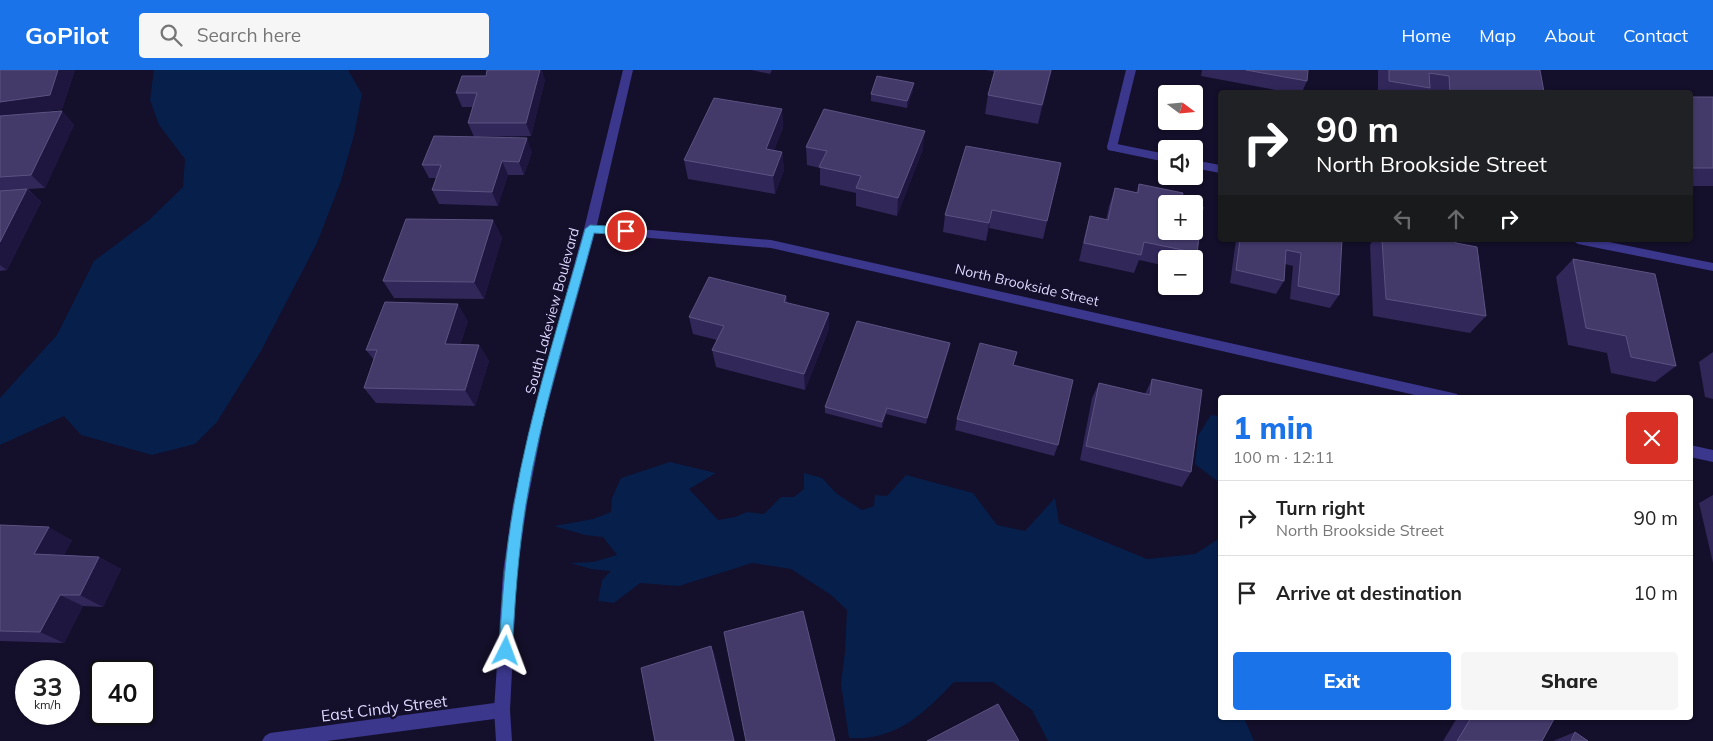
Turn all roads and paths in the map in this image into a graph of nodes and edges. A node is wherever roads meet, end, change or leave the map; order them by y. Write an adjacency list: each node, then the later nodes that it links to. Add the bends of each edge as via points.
1 (628, 70): 6 (street, South Lakeview Boulevard)
2 (1131, 70): 3 (street, via 1112,147)
3 (1158, 156)
4 (1203, 166): 5 (street)
5 (1218, 169)
6 (590, 229): 9 (street, North Brookside Street, via 771,244); 12 (street, South Lakeview Boulevard, via 538,418 520,504 510,572)
7 (1588, 242): 8 (street)
8 (1713, 267)
9 (1440, 395)
10 (1693, 452): 11 (street)
11 (1713, 456)
12 (502, 710): 13 (street, East Cindy Street); 14 (street, South Lakeview Boulevard)
13 (270, 741)
14 (504, 741)

